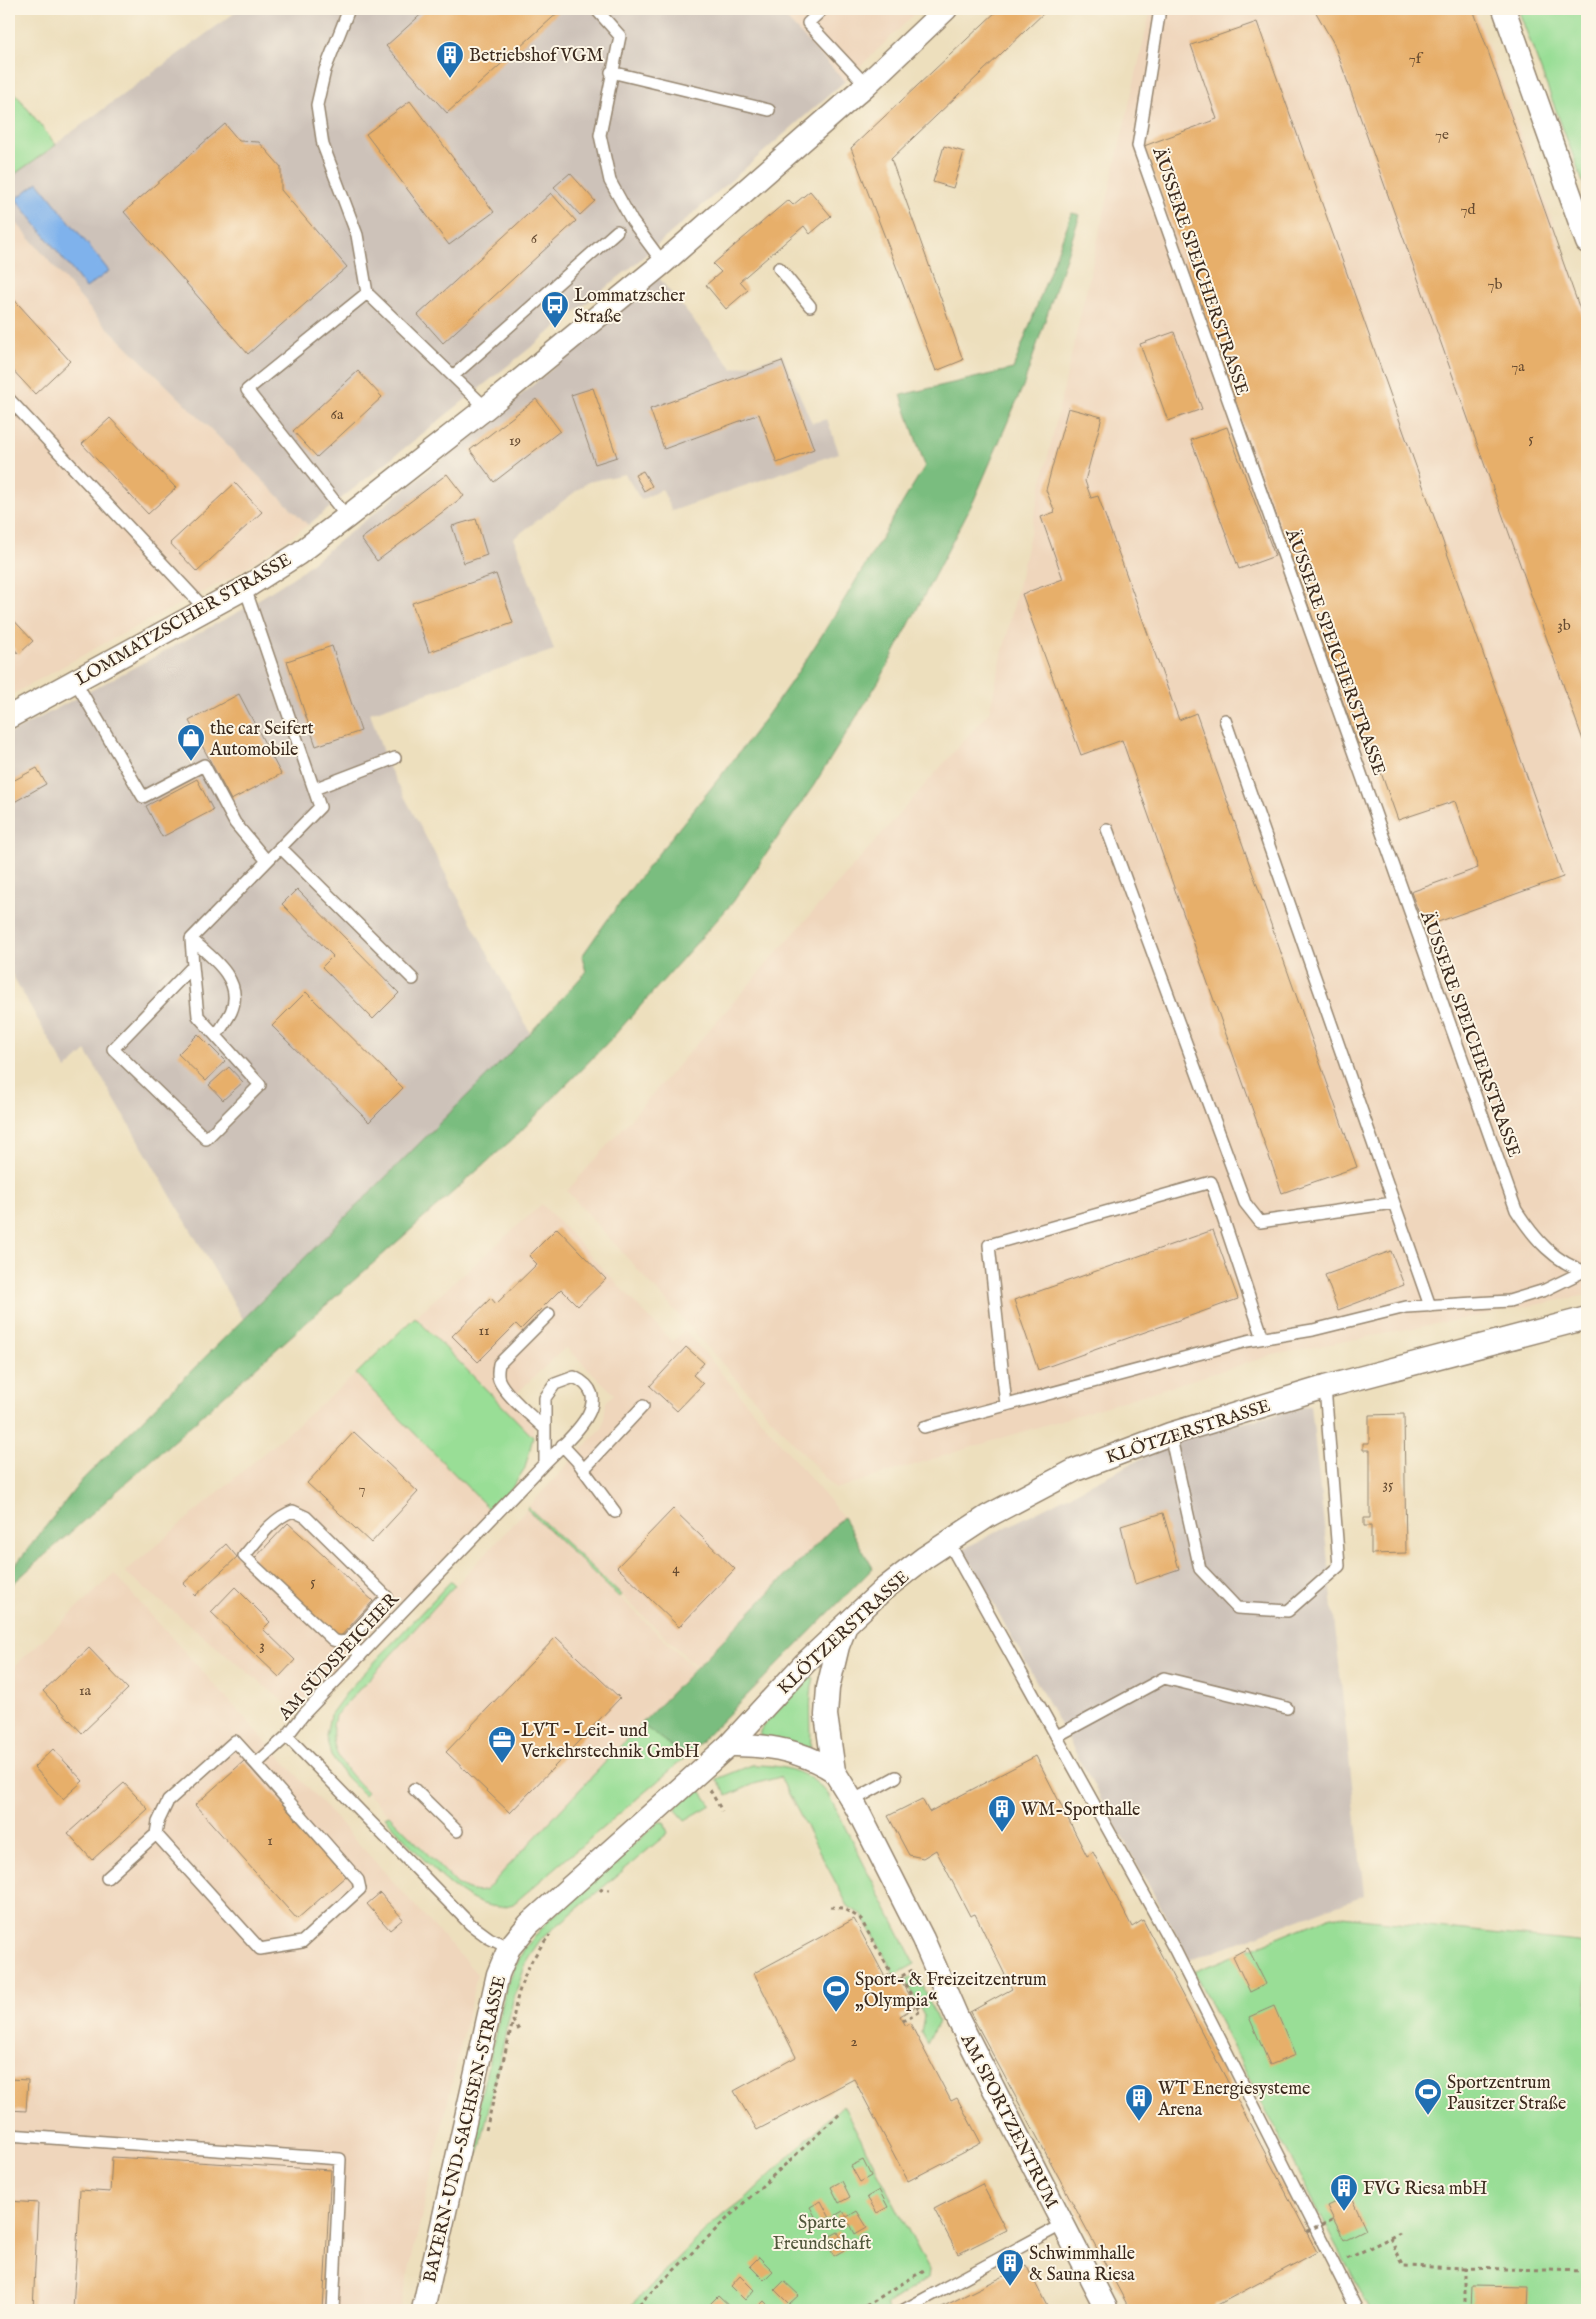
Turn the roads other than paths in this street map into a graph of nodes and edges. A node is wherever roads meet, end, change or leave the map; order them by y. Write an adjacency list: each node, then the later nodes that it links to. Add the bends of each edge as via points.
1 (349, 9): 14 (lane, via 325,70 317,104 322,144 357,235)
2 (596, 9): 7 (lane, via 620,36)
3 (823, 9): 8 (lane, via 808,23)
4 (946, 9): 8 (street, LOMMATZSCHER STRASSE)
5 (1160, 9): 35 (lane, ÄUSSERE SPEICHERSTRASSE, via 1138,146 1516,1210 1555,1257)
6 (1504, 9): 11 (street)
7 (611, 72): 9 (lane); 12 (lane, via 600,135 610,181 632,221)
8 (866, 85): 12 (street, LOMMATZSCHER STRASSE)
9 (769, 110)
10 (617, 231): 16 (lane)
11 (1587, 242)
12 (663, 263): 18 (street, LOMMATZSCHER STRASSE)
13 (779, 268): 15 (lane)
14 (367, 293): 16 (lane); 19 (lane, via 247,390)
15 (810, 306)
16 (453, 376): 18 (lane)
17 (9, 399): 21 (lane)
18 (486, 408): 19 (street, LOMMATZSCHER STRASSE)
19 (347, 517): 20 (street, LOMMATZSCHER STRASSE)
20 (245, 588): 21 (street, LOMMATZSCHER STRASSE); 26 (lane)
21 (206, 610): 22 (street, LOMMATZSCHER STRASSE)
22 (75, 681): 23 (street, LOMMATZSCHER STRASSE); 29 (lane, via 143,797 204,765 235,823)
23 (9, 717)
24 (1225, 720): 34 (lane)
25 (395, 758): 26 (lane)
26 (314, 789): 28 (lane, via 320,807)
27 (1106, 829): 34 (lane, via 1245,1203 1260,1222)
28 (280, 847): 29 (lane); 32 (lane)
29 (267, 861): 30 (lane)
30 (191, 939): 31 (lane); 33 (lane, via 219,964 230,979 234,995 231,1012)
31 (193, 966): 33 (lane, via 198,1016); 33 (lane, via 113,1049 206,1139 260,1085)
32 (413, 979)
33 (216, 1036)
34 (1393, 1203): 36 (lane)
35 (1586, 1271): 36 (lane, via 1545,1290 1509,1301)
36 (1430, 1306): 39 (lane, via 1406,1307 1313,1330)
37 (549, 1314): 44 (lane, via 499,1364 498,1371 498,1380 504,1388)
38 (1587, 1318): 40 (street, KLÖTZERSTRASSE)
39 (1263, 1338): 41 (lane); 41 (lane, via 1212,1182 989,1245)
40 (1325, 1387): 45 (street, KLÖTZERSTRASSE); 45 (lane, via 1338,1566 1288,1610 1237,1608 1200,1569)
41 (1006, 1405): 43 (lane)
42 (643, 1406): 48 (lane)
43 (924, 1427)
44 (544, 1428): 46 (lane, AM SÜDSPEICHER, via 545,1398 555,1384 574,1377 586,1383 593,1396 589,1416); 47 (lane, AM SÜDSPEICHER)
45 (1170, 1434): 50 (street, KLÖTZERSTRASSE, via 1075,1470)
46 (562, 1445): 47 (lane, AM SÜDSPEICHER); 48 (lane)
47 (545, 1463): 53 (lane, AM SÜDSPEICHER)
48 (583, 1470): 49 (lane)
49 (615, 1512)
50 (948, 1541): 51 (street, KLÖTZERSTRASSE, via 884,1589); 56 (lane)
51 (846, 1624): 57 (street, KLÖTZERSTRASSE); 59 (street, AM SPORTZENTRUM, via 828,1688 826,1715)
52 (347, 1641): 52 (lane, via 387,1597 306,1517 292,1511 283,1515 244,1556 333,1640); 53 (lane)
53 (361, 1655): 55 (lane, AM SÜDSPEICHER)
54 (1287, 1708): 56 (lane, via 1164,1678)
55 (287, 1736): 58 (lane); 66 (lane, AM SÜDSPEICHER, via 470,1924)
56 (1057, 1736): 73 (lane, via 1175,1950)
57 (729, 1745): 59 (street, via 805,1755); 66 (street, KLÖTZERSTRASSE, via 529,1924)
58 (256, 1764): 64 (lane, via 235,1740 168,1801); 64 (lane, via 358,1880 360,1889 302,1942 260,1949)
59 (834, 1771): 62 (street, AM SPORTZENTRUM)
60 (896, 1777): 62 (lane)
61 (414, 1789): 63 (lane)
62 (852, 1801): 68 (street, AM SPORTZENTRUM)
63 (457, 1831)
64 (156, 1834): 65 (lane)
65 (107, 1878)
66 (509, 1948): 70 (street, BAYERN-UND-SACHSEN-STRASSE, via 498,1974)
67 (9, 2135): 69 (lane, via 340,2158)
68 (1063, 2224): 71 (lane); 72 (street, AM SPORTZENTRUM)
69 (333, 2310)
70 (423, 2310)
71 (904, 2310)
72 (1107, 2310)
73 (1357, 2310)

